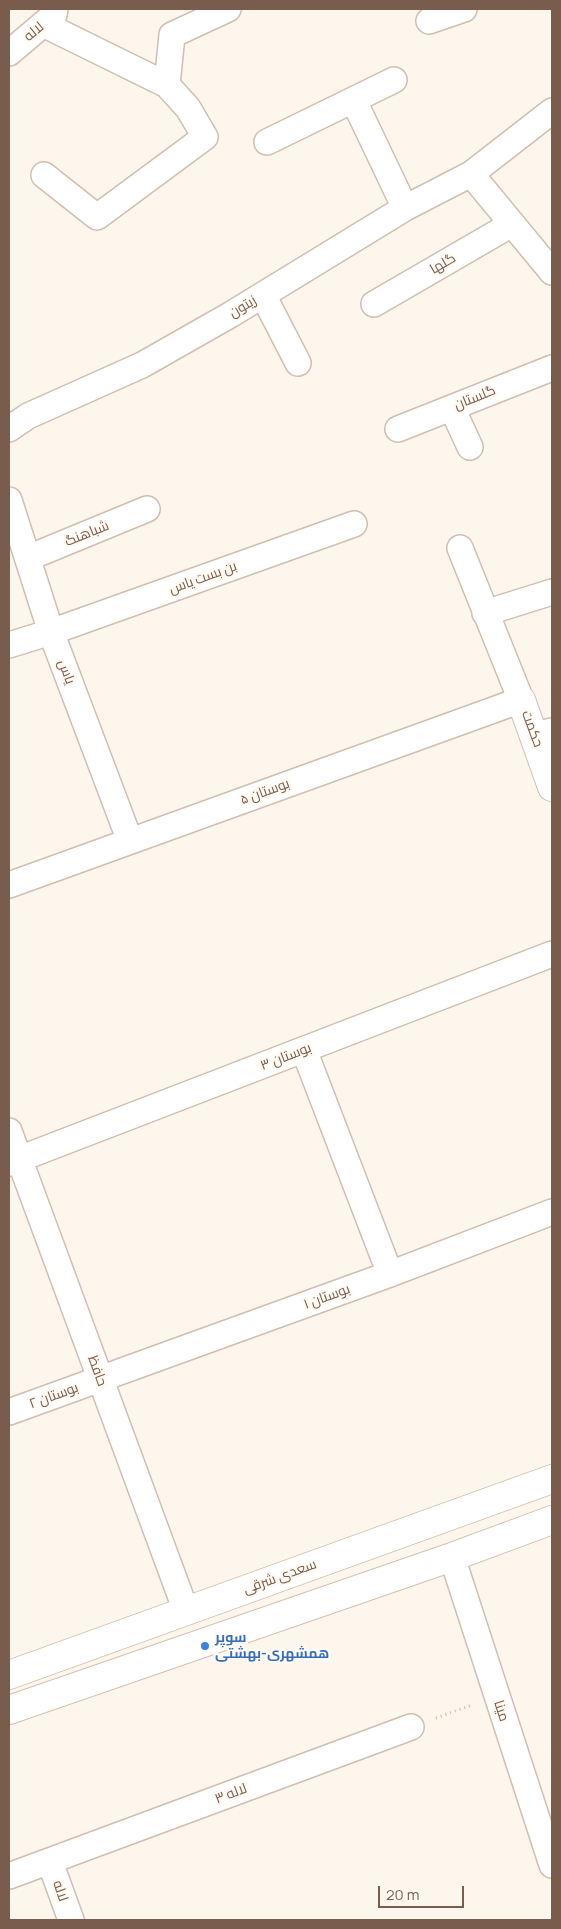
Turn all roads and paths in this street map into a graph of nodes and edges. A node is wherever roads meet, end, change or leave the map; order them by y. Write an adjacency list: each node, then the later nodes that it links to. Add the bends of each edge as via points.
1 (228, 9): 7 (street, via 172,35)
2 (464, 9): 4 (street)
3 (49, 16): 5 (street, لاله); 7 (street, via 124,66)
4 (429, 21)
5 (9, 53)
6 (394, 80): 8 (street)
7 (167, 85): 12 (street, via 188,108 205,137 97,217)
8 (354, 101): 10 (street); 13 (street)
9 (552, 111): 11 (street, زیتون)
10 (267, 142)
11 (472, 174): 13 (street, زیتون); 14 (street)
12 (44, 175)
13 (405, 208): 16 (street, زیتون)
14 (512, 224): 15 (street); 17 (street, گلها)
15 (551, 270)
16 (262, 296): 18 (street); 21 (street, زیتون, via 142,365 28,416)
17 (374, 304)
18 (298, 363)
19 (552, 368): 20 (street, گلستان)
20 (452, 408): 22 (street, گلستان); 23 (street)
21 (9, 429)
22 (398, 429)
23 (470, 447)
24 (9, 500): 28 (street, یاس)
25 (147, 510): 28 (street, شباهنگ)
26 (354, 524): 31 (street, بن بست یاس)
27 (460, 548): 30 (street)
28 (28, 558): 31 (street, یاس)
29 (552, 592): 30 (street)
30 (485, 613): 33 (street)
31 (52, 632): 32 (street, بن بست یاس); 36 (street, یاس)
32 (9, 645)
33 (521, 700): 34 (main road, حکمت); 36 (street, بوستان ۵)
34 (543, 733): 35 (main road, حکمت)
35 (552, 787)
36 (130, 841): 37 (street, بوستان ۵)
37 (9, 885)
38 (552, 954): 39 (street, بوستان ۳)
39 (304, 1050): 41 (street, بوستان ۳); 43 (street)
40 (9, 1131): 41 (street, حافظ)
41 (14, 1161): 44 (street, حافظ)
42 (552, 1212): 43 (street, بوستان ۱)
43 (390, 1274): 44 (street, بوستان ۱)
44 (100, 1379): 45 (street, بوستان ۲); 49 (street, حافظ)
45 (9, 1412)
46 (552, 1479): 49 (main road, سعدی شرقی)
47 (552, 1520): 48 (main road)
48 (452, 1557): 51 (street, مینا); 52 (main road)
49 (186, 1611): 50 (main road, سعدی شرقی)
50 (9, 1675)
51 (496, 1696): 53 (path); 55 (street, مینا)
52 (9, 1710)
53 (411, 1727): 54 (street, لاله ۳)
54 (50, 1862): 56 (street, لاله ۳); 57 (street, لاله)
55 (552, 1865)
56 (9, 1876)
57 (71, 1920)

